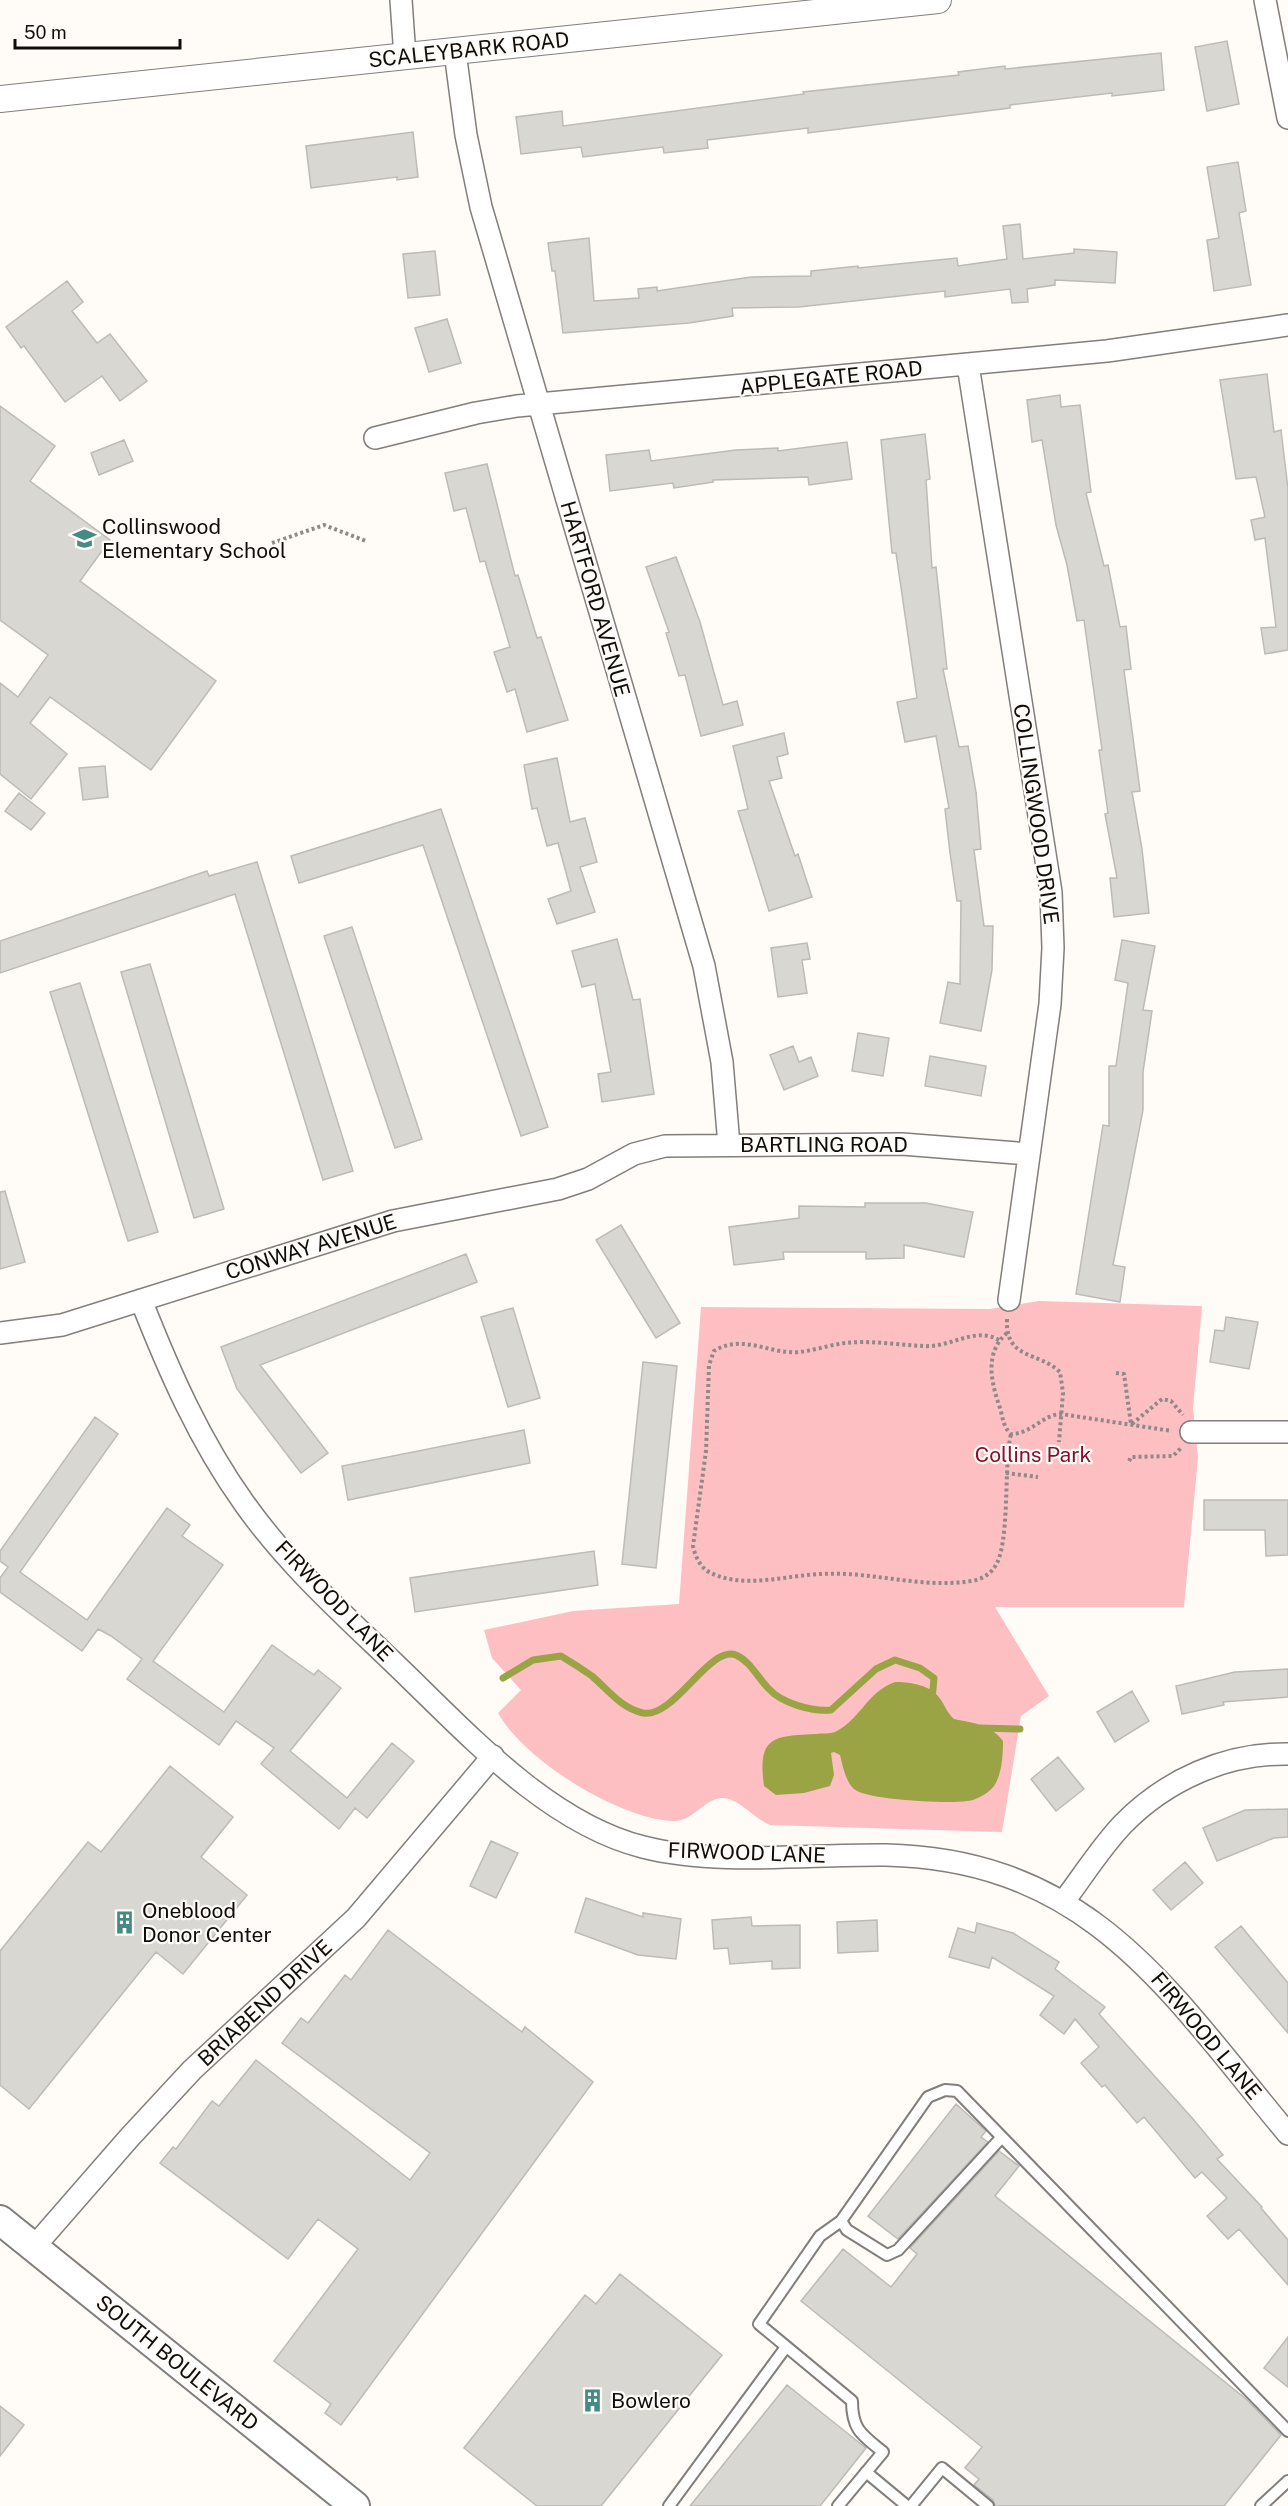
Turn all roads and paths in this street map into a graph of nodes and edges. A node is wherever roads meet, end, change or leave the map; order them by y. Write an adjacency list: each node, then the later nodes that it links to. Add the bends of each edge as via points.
1 (401, 0): 5 (street)
2 (938, 0): 4 (street, SCALEYBARK ROAD)
3 (1265, 0): 7 (street)
4 (454, 52): 5 (street, SCALEYBARK ROAD); 10 (street, HARTFORD AVENUE, via 480,207)
5 (405, 57): 6 (street, SCALEYBARK ROAD)
6 (0, 99)
7 (1288, 118)
8 (1288, 324): 9 (street, APPLEGATE ROAD, via 1107,351)
9 (968, 365): 10 (street, APPLEGATE ROAD); 15 (street, COLLINGWOOD DRIVE, via 1051,892 1050,1004)
10 (538, 405): 11 (street, APPLEGATE ROAD, via 476,413); 14 (street, HARTFORD AVENUE, via 704,966 719,1041)
11 (375, 438)
12 (366, 541): 13 (path, via 324,525)
13 (272, 543)
14 (729, 1145): 15 (street, BARTLING ROAD, via 902,1144); 16 (street, BARTLING ROAD, via 665,1146)
15 (1029, 1154): 18 (street, COLLINGWOOD DRIVE)
16 (621, 1161): 17 (street, CONWAY AVENUE, via 588,1179 558,1189 393,1221)
17 (141, 1300): 19 (street, CONWAY AVENUE, via 62,1324); 33 (street, FIRWOOD LANE, via 176,1388 244,1503 308,1580)
18 (1009, 1300): 20 (path)
19 (0, 1333)
20 (1007, 1333): 21 (path); 23 (path, via 1019,1352 1060,1372)
21 (999, 1340): 27 (path, via 993,1354 991,1379); 30 (path, via 977,1334 931,1347 847,1343 790,1352 732,1343 714,1350 695,1554 709,1572 729,1578 768,1580 842,1574 942,1583 972,1581 983,1578 999,1559)
22 (1116, 1373): 24 (path, via 1124,1374)
23 (1061, 1414): 24 (path); 27 (path, via 1050,1416 1028,1431); 28 (path)
24 (1131, 1425): 25 (path); 25 (path, via 1167,1399 1187,1419)
25 (1186, 1432): 26 (street); 29 (path, via 1190,1442 1173,1456)
26 (1288, 1432)
27 (1011, 1434): 30 (path)
28 (1059, 1442)
29 (1129, 1461)
30 (1006, 1473): 31 (path)
31 (1038, 1477)
32 (1288, 1754): 34 (street, via 1223,1762 1166,1788 1123,1824)
33 (494, 1755): 34 (street, FIRWOOD LANE, via 567,1816 642,1847 704,1856 889,1855 937,1859 1009,1876); 39 (street, BRIABEND DRIVE, via 356,1918 192,2070)
34 (1064, 1901): 35 (street, FIRWOOD LANE, via 1100,1925 1155,1975)
35 (1288, 2134)
36 (1001, 2138): 38 (lane, via 897,2250 887,2255 847,2230); 38 (lane, via 957,2091 945,2090 928,2097); 41 (lane)
37 (0, 2220): 39 (main road, SOUTH BOULEVARD)
38 (842, 2221): 40 (lane, via 820,2236 759,2324)
39 (34, 2247): 44 (main road, SOUTH BOULEVARD)
40 (786, 2347): 42 (lane, via 852,2401 858,2432 883,2452); 45 (lane)
41 (1288, 2431)
42 (866, 2472): 46 (lane); 47 (lane)
43 (1288, 2481): 49 (lane)
44 (355, 2506)
45 (669, 2506)
46 (838, 2506)
47 (909, 2506): 48 (lane, via 942,2468)
48 (988, 2506)
49 (1261, 2506)

